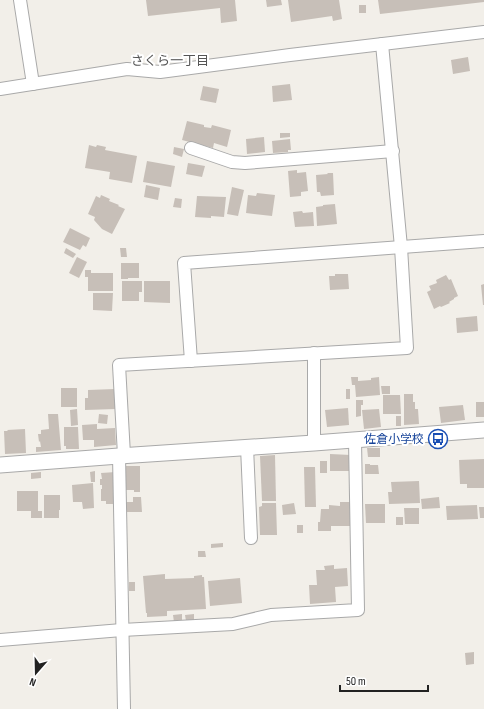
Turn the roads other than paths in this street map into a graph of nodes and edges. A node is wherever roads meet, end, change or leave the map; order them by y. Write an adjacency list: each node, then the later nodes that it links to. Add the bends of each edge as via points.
1 (20, 0): 4 (street)
2 (484, 32): 3 (street)
3 (382, 44): 4 (street, via 160,72 127,69); 7 (street)
4 (33, 84): 5 (street)
5 (0, 89)
6 (191, 148): 7 (street, via 232,162 245,163)
7 (393, 151): 9 (street)
8 (484, 241): 9 (street)
9 (401, 247): 10 (street, via 407,348); 11 (street, via 184,263)
10 (314, 353): 11 (street); 14 (street)
11 (191, 361): 16 (street, via 119,365)
12 (484, 430): 13 (street)
13 (355, 440): 14 (street); 19 (street, via 358,610 271,615 233,624)
14 (314, 443): 15 (street)
15 (247, 447): 16 (street); 18 (street)
16 (122, 456): 17 (street); 19 (street)
17 (0, 465)
18 (251, 538)
19 (122, 630): 20 (street); 21 (street)
20 (0, 640)
21 (124, 709)

